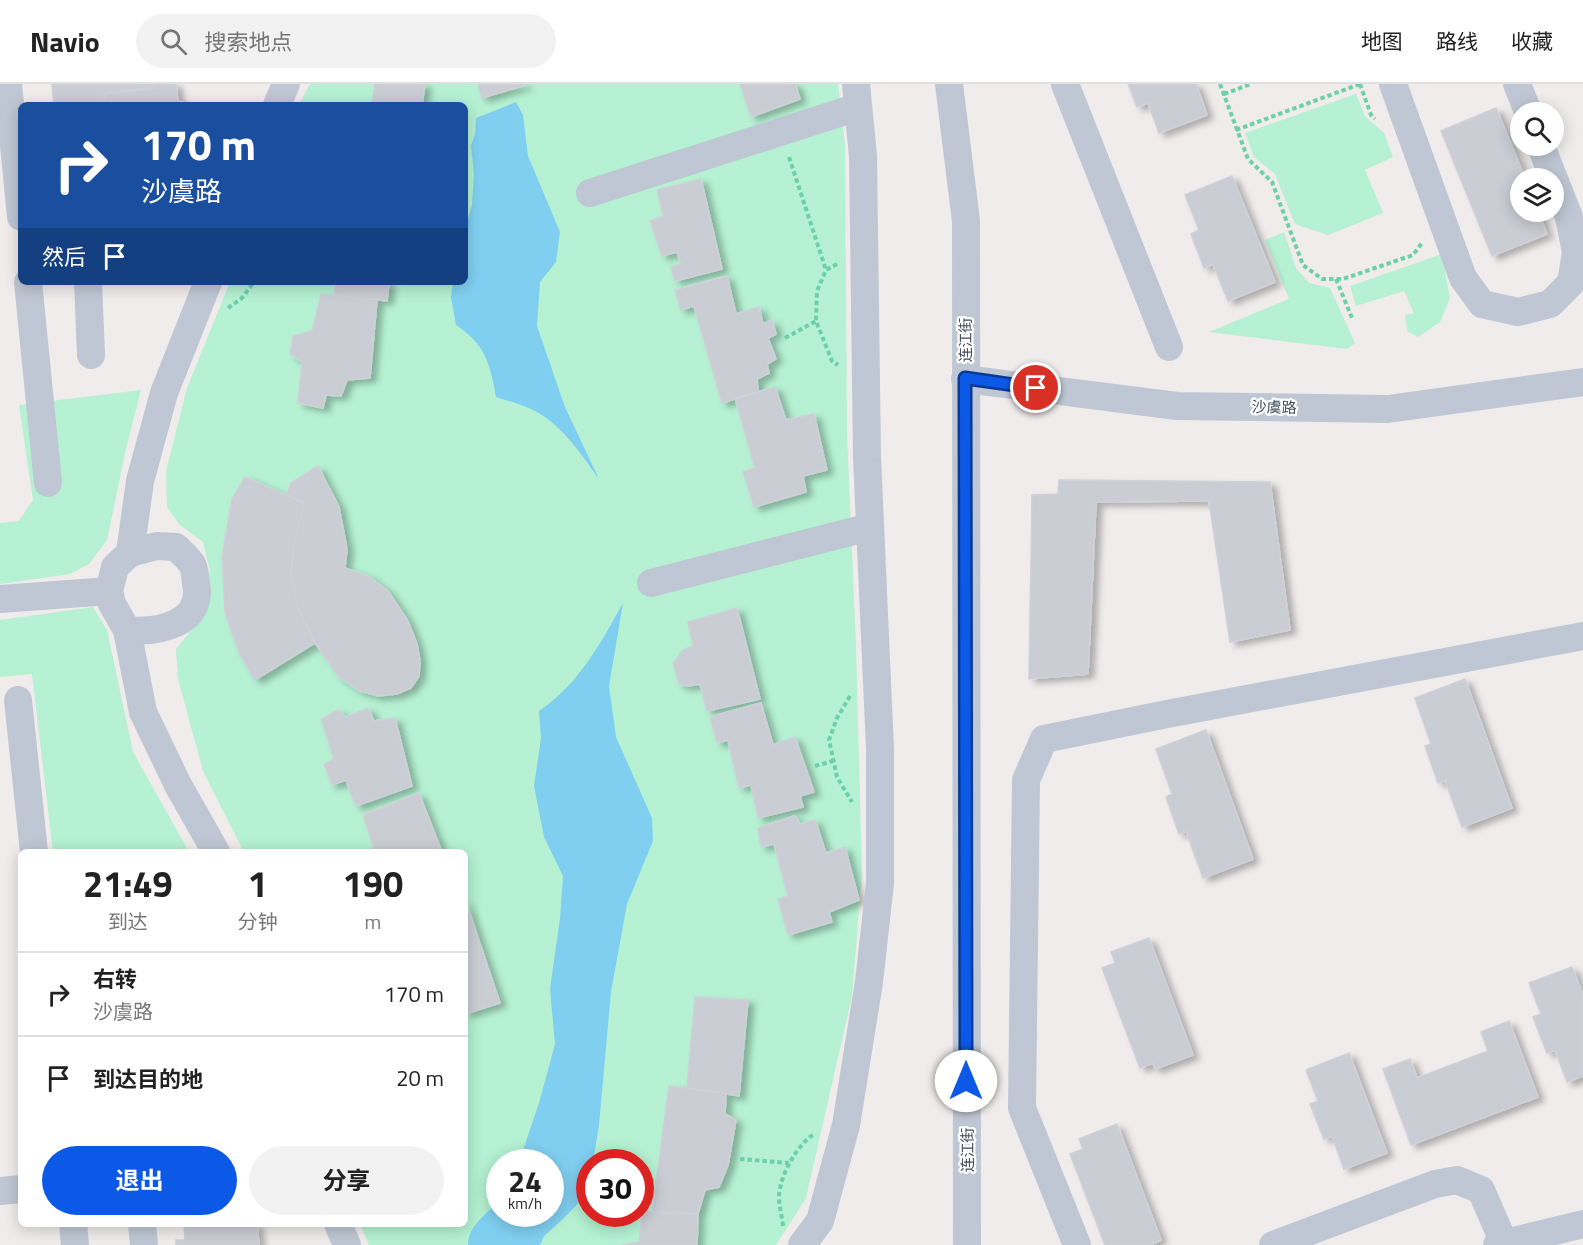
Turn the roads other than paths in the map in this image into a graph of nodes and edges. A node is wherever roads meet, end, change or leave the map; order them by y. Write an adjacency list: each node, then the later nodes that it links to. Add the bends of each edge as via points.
1 (8, 84): 11 (street)
2 (286, 84): 8 (street)
3 (949, 84): 18 (street, 连江街, via 966,222)
4 (1065, 84): 16 (street)
5 (1393, 84): 10 (street, via 1463,278 1482,304 1518,312 1550,304 1571,283 1576,252 1569,217)
6 (1517, 84): 9 (street)
7 (857, 95): 12 (street, via 780,131); 21 (street, via 863,156)
8 (278, 102)
9 (1524, 102)
10 (1545, 156)
11 (18, 186)
12 (590, 193)
13 (28, 285): 20 (street)
14 (88, 285): 17 (street)
15 (204, 285): 22 (street, via 164,393 140,481)
16 (1169, 347)
17 (92, 355)
18 (965, 378): 19 (street, 沙虞路, via 1177,406 1388,409); 42 (street, 连江街)
19 (1583, 382)
20 (48, 483)
21 (870, 527): 23 (street); 37 (street, via 880,749 880,883 848,1112 820,1221)
22 (130, 554): 24 (street, via 115,567); 26 (street, via 157,546 176,547 193,565 198,592 190,614 168,628)
23 (651, 583)
24 (109, 591): 25 (street); 26 (street)
25 (0, 599)
26 (127, 630): 30 (street, via 143,712 178,786)
27 (1583, 636): 43 (street, via 1044,739 1026,780 1022,1108)
28 (18, 700): 29 (street)
29 (34, 849)
30 (214, 849)
31 (18, 1190): 32 (street)
32 (0, 1191)
33 (1583, 1224): 38 (street)
34 (73, 1227): 39 (street)
35 (142, 1227): 40 (street)
36 (339, 1227): 41 (street)
37 (795, 1240)
38 (1500, 1244): 44 (street, via 1481,1190 1457,1180 1435,1184)
39 (75, 1245)
40 (144, 1245)
41 (347, 1245)
42 (967, 1245)
43 (1077, 1245)
44 (1273, 1245)

